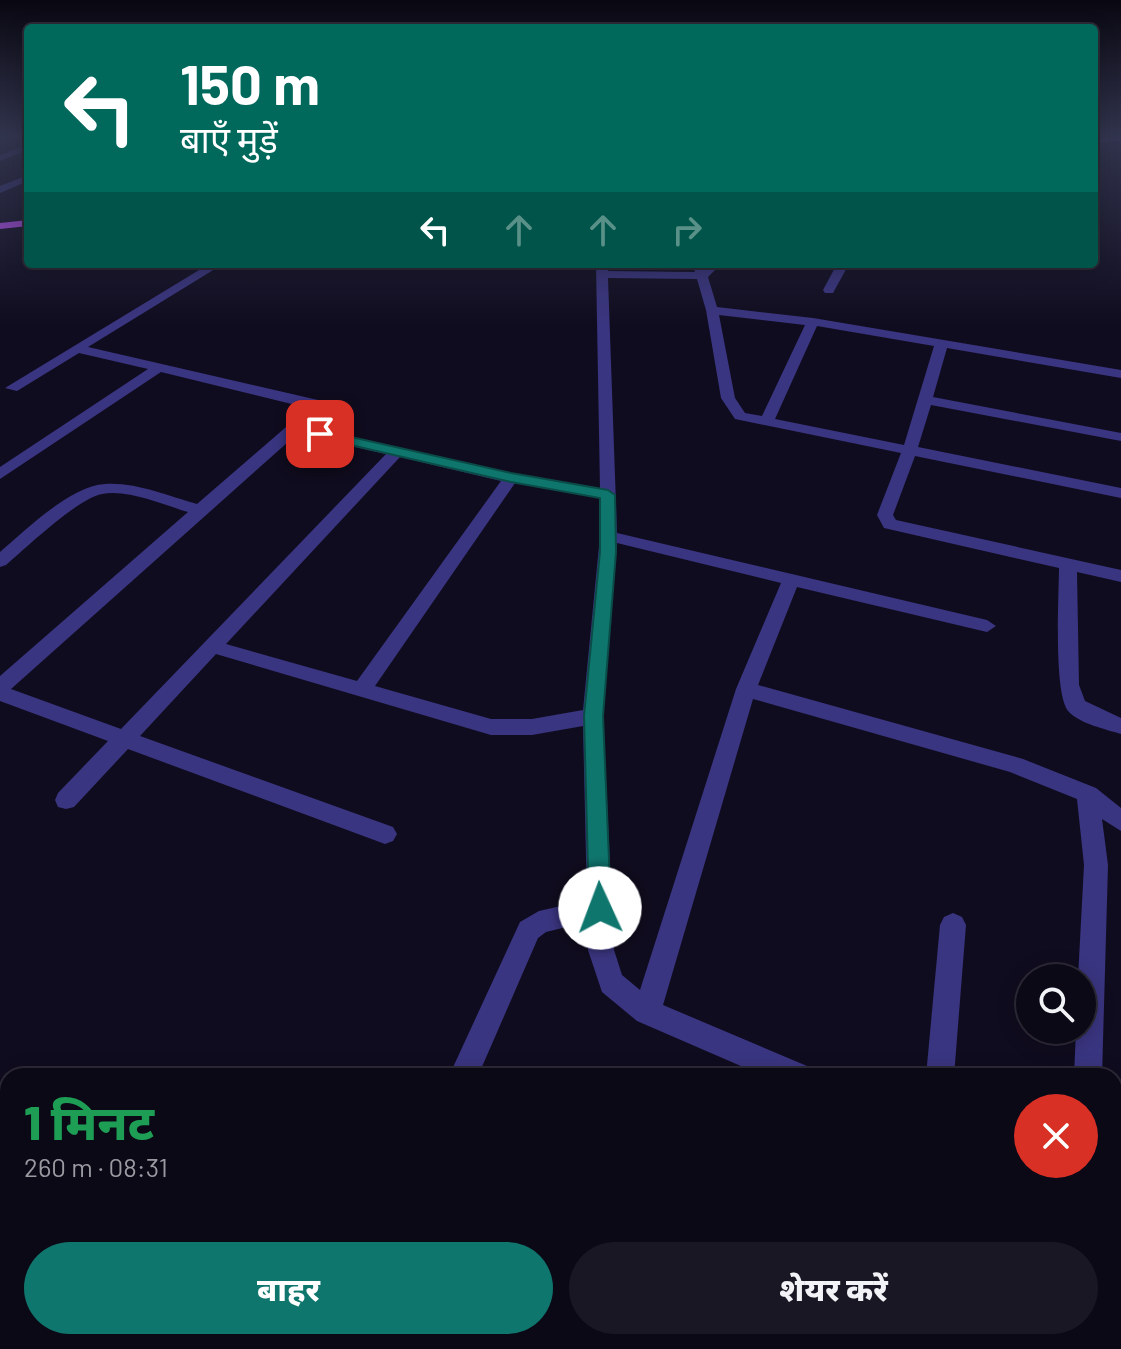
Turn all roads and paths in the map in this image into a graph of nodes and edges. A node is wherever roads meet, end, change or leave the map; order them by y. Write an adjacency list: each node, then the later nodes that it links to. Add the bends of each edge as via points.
1 (24, 223): 2 (main road)
2 (0, 226)
3 (210, 268): 11 (street)
4 (841, 268): 7 (street)
5 (602, 269): 6 (street); 24 (street)
6 (700, 270): 8 (street)
7 (829, 290)
8 (712, 310): 9 (street); 16 (street, via 728,398 740,416)
9 (813, 322): 10 (street); 16 (street)
10 (942, 343): 13 (street); 15 (street)
11 (78, 349): 12 (street); 14 (street)
12 (160, 367): 17 (street, via 313,403 316,409); 21 (street)
13 (1121, 374)
14 (12, 388)
15 (925, 400): 18 (street); 19 (street)
16 (766, 422): 19 (street)
17 (295, 429): 20 (street); 25 (street)
18 (1121, 437)
19 (910, 450): 23 (street); 28 (street, via 885,515 890,524)
20 (397, 451): 22 (street); 32 (street)
21 (0, 474)
22 (511, 478): 24 (street); 35 (street)
23 (1121, 493)
24 (608, 495): 26 (street)
25 (199, 510): 27 (street, via 98,489); 34 (street)
26 (609, 536): 30 (street); 36 (street)
27 (0, 561)
28 (1068, 566): 29 (street); 37 (street, via 1069,685 1076,706)
29 (1121, 576)
30 (792, 578): 31 (street); 33 (street)
31 (987, 626)
32 (214, 647): 35 (street); 38 (street)
33 (746, 689): 39 (street, via 1015,765); 45 (street)
34 (0, 690): 38 (street)
35 (361, 690): 36 (street, via 491,727 532,727)
36 (593, 716): 43 (street)
37 (1121, 726)
38 (124, 741): 40 (street); 42 (street)
39 (1088, 794): 41 (street); 49 (street, via 1096,865)
40 (66, 800)
41 (1121, 821)
42 (385, 834)
43 (600, 908): 45 (street, via 601,950 611,983); 46 (street, via 539,922 529,930)
44 (953, 925): 48 (street)
45 (647, 1012): 47 (street)
46 (467, 1068)
47 (778, 1068)
48 (941, 1068)
49 (1088, 1068)

